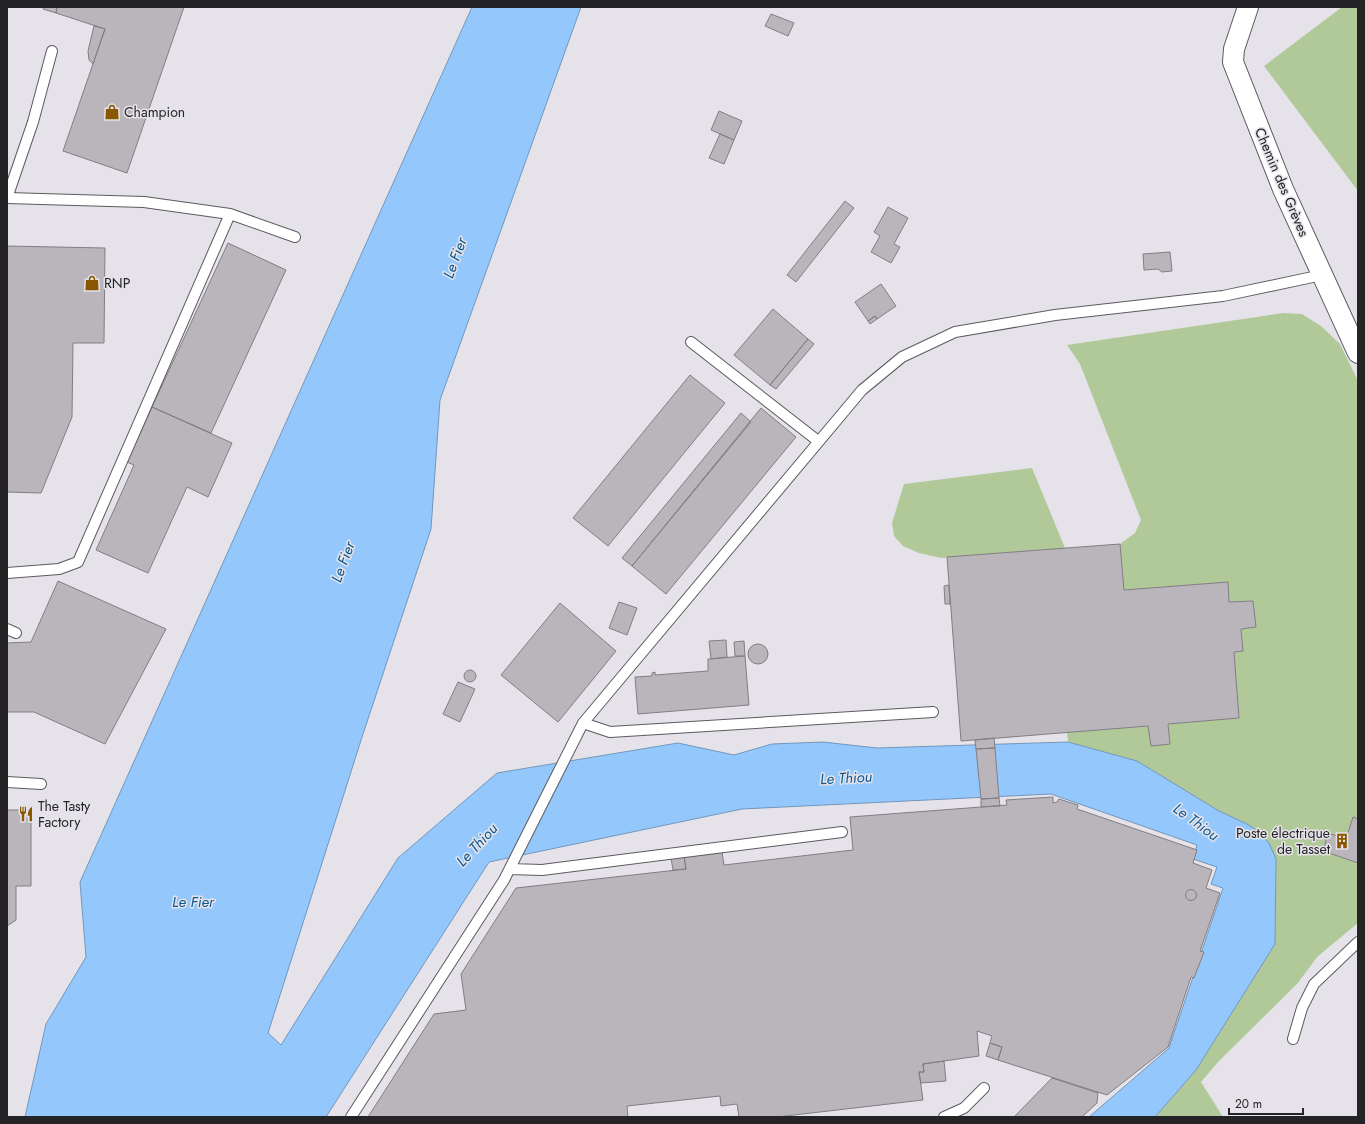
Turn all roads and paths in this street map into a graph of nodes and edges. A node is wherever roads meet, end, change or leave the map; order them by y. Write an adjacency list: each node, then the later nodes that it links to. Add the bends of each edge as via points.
1 (1248, 7): 6 (street, Chemin des Grèves, via 1234,49 1234,62 1283,189)
2 (52, 51): 3 (lane, via 33,122)
3 (7, 198): 4 (lane, via 144,202)
4 (230, 214): 5 (lane); 10 (lane, via 78,562 59,569)
5 (295, 237)
6 (1322, 275): 8 (street, Chemin des Grèves); 9 (lane, via 1223,296 1054,315 955,332 902,357 862,390)
7 (691, 342): 9 (lane)
8 (1358, 353)
9 (818, 441): 12 (lane)
10 (7, 573)
11 (933, 712): 12 (lane, via 610,732)
12 (583, 723): 16 (lane)
13 (7, 782): 14 (lane)
14 (41, 784)
15 (842, 832): 16 (lane, via 542,870)
16 (512, 865): 20 (lane)
17 (1358, 942): 18 (lane, via 1314,984 1302,1008)
18 (1293, 1039)
19 (984, 1088): 21 (lane, via 964,1108)
20 (351, 1117)
21 (944, 1117)

